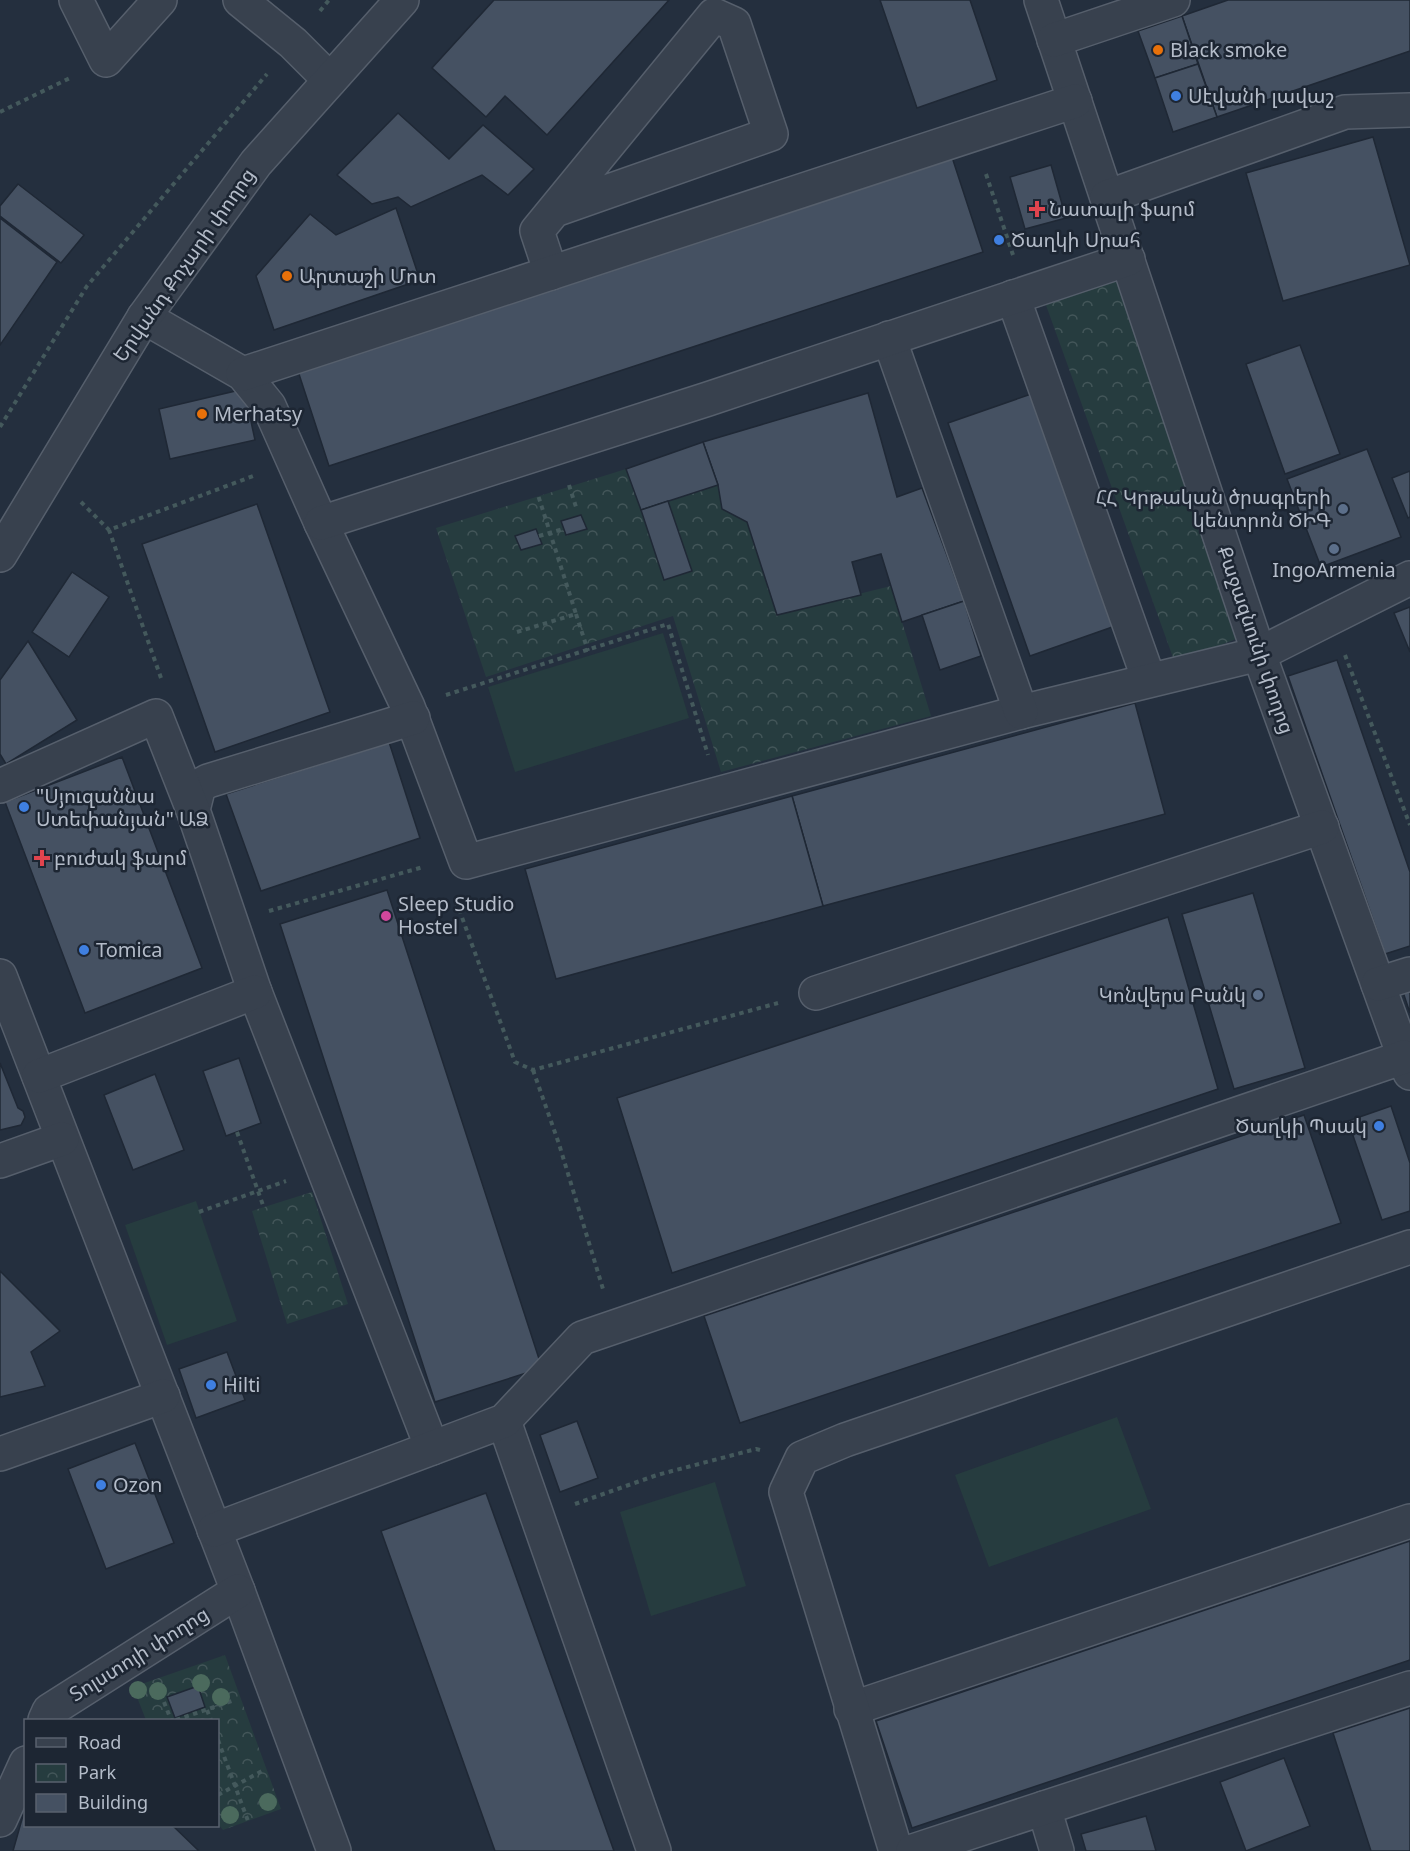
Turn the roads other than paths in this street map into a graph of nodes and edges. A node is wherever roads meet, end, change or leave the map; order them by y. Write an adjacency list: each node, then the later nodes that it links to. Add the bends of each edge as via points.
1 (76, 0): 2 (street, via 106,60)
2 (160, 0)
3 (240, 0): 9 (street)
4 (380, 0): 9 (street, Երվանդ Քոչարի փողոց)
5 (402, 0): 9 (street, Երվանդ Քոչարի փողոց)
6 (1041, 0): 8 (street, Քաջազնունի փողոց)
7 (1173, 0): 8 (street)
8 (1054, 40): 10 (street, Քաջազնունի փողոց)
9 (324, 74): 17 (street, Երվանդ Քոչարի փողոց); 20 (street, Երվանդ Քոչարի փողոց, via 241,153 127,309)
10 (1075, 101): 12 (street, Քաջազնունի փողոց); 15 (street)
11 (1410, 110): 12 (street, via 1346,112)
12 (1107, 197): 14 (street, Քաջազնունի փողոց)
13 (555, 210): 13 (street, via 714,15 734,24 771,134); 15 (street, via 537,231)
14 (1128, 259): 16 (street); 24 (street, Քաջազնունի փողոց)
15 (551, 273): 19 (street)
16 (1019, 295): 18 (street); 25 (street)
17 (144, 317): 19 (street); 22 (street, Երվանդ Քոչարի փողոց)
18 (889, 338): 21 (street); 26 (street)
19 (243, 374): 21 (street, via 269,406)
20 (0, 522)
21 (321, 523): 27 (street)
22 (0, 555)
23 (1410, 578): 24 (street)
24 (1259, 654): 25 (street); 30 (street, Քաջազնունի փողոց)
25 (1149, 680): 26 (street)
26 (1021, 712): 27 (street, via 454,862)
27 (411, 713): 29 (street, via 208,781 200,786)
28 (0, 786): 29 (street, via 156,716)
29 (193, 810): 34 (street)
30 (1322, 828): 33 (street, Քաջազնունի փողոց); 35 (street)
31 (1410, 974): 33 (street)
32 (0, 976): 37 (street)
33 (1377, 984): 36 (street, Քաջազնունի փողոց)
34 (255, 992): 37 (street); 43 (street)
35 (816, 993)
36 (1407, 1065): 42 (street, via 582,1338)
37 (39, 1076): 38 (street)
38 (62, 1139): 39 (street); 41 (street)
39 (0, 1161)
40 (1410, 1247): 49 (street, via 802,1458 786,1492)
41 (163, 1396): 44 (street); 46 (street)
42 (504, 1421): 43 (street); 55 (street)
43 (432, 1448): 46 (street)
44 (0, 1454)
45 (1410, 1521): 49 (street)
46 (214, 1530): 47 (street)
47 (238, 1592): 50 (street, Տոլստոյի փողոց, via 49,1711); 54 (street)
48 (1410, 1688): 52 (street)
49 (851, 1709): 56 (street)
50 (45, 1719)
51 (24, 1767): 53 (street)
52 (1044, 1808): 57 (street); 58 (street)
53 (0, 1820)
54 (334, 1851)
55 (654, 1851)
56 (896, 1851)
57 (913, 1851)
58 (1057, 1851)

